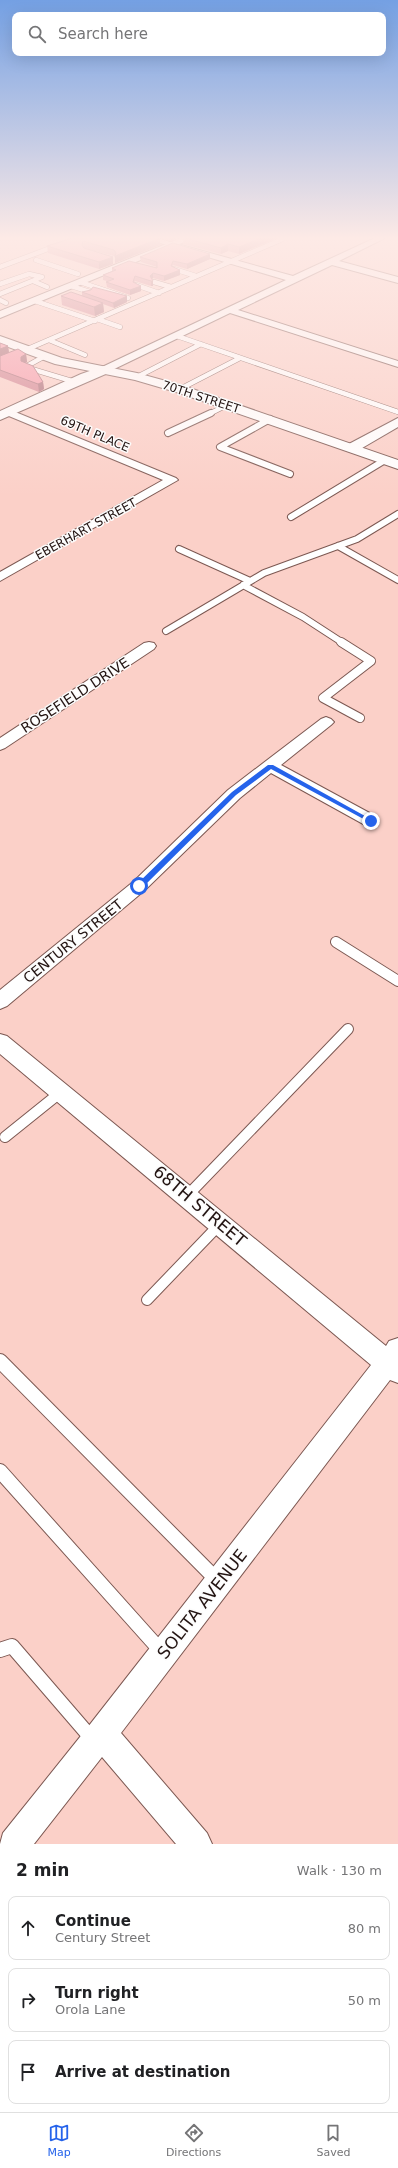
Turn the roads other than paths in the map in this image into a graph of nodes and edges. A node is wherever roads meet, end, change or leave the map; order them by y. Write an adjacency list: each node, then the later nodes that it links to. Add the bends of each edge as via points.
1 (86, 324): 8 (lane)
2 (110, 324): 5 (lane)
3 (201, 324): 6 (street)
4 (273, 324): 15 (street)
5 (120, 327)
6 (177, 336): 9 (lane); 16 (street)
7 (0, 340): 10 (main road, 70TH STREET)
8 (49, 340): 10 (lane); 11 (lane)
9 (201, 344): 13 (lane); 17 (lane)
10 (27, 350): 12 (main road, 70TH STREET); 14 (lane)
11 (85, 354)
12 (45, 356): 16 (main road, 70TH STREET); 18 (lane, via 25,367)
13 (240, 358): 19 (lane); 21 (lane)
14 (0, 362)
15 (398, 364)
16 (104, 370): 17 (main road, 70TH STREET); 18 (main road)
17 (137, 376): 19 (main road, 70TH STREET)
18 (74, 382): 22 (main road)
19 (180, 389): 20 (main road, 70TH STREET)
20 (227, 404): 23 (main road, 70TH STREET); 25 (lane)
21 (398, 412)
22 (4, 414): 30 (street, 69TH PLACE)
23 (270, 419): 26 (main road, 70TH STREET); 29 (lane, via 220,447)
24 (398, 422): 26 (main road)
25 (168, 433)
26 (352, 448): 27 (main road, 70TH STREET)
27 (385, 460): 28 (main road, 70TH STREET); 32 (lane)
28 (398, 465)
29 (290, 474)
30 (172, 480): 35 (street, EBERHART STREET)
31 (398, 514): 33 (lane, via 357,539)
32 (291, 516)
33 (338, 546): 36 (lane); 37 (lane, via 264,573)
34 (179, 549): 37 (lane)
35 (0, 577)
36 (398, 580)
37 (250, 581): 38 (lane)
38 (243, 585): 39 (lane); 41 (lane, via 303,616 371,660 323,698)
39 (166, 631)
40 (150, 646): 43 (street, ROSEFIELD DRIVE)
41 (360, 718)
42 (326, 722): 44 (street, CENTURY STREET)
43 (0, 745)
44 (270, 766): 45 (street); 48 (street, CENTURY STREET, via 234,794 139,886)
45 (371, 821)
46 (336, 942): 47 (lane)
47 (398, 981)
48 (0, 1001)
49 (348, 1029): 53 (lane)
50 (0, 1042): 51 (street, 68TH STREET)
51 (62, 1092): 52 (lane); 53 (street, 68TH STREET)
52 (5, 1137)
53 (188, 1196): 54 (street, 68TH STREET)
54 (221, 1223): 55 (lane); 57 (street, 68TH STREET)
55 (147, 1300)
56 (0, 1361): 59 (lane)
57 (395, 1362): 59 (street, SOLITA AVENUE)
58 (0, 1470): 61 (lane)
59 (219, 1582): 61 (street, SOLITA AVENUE)
60 (0, 1650): 62 (lane, via 12,1646)
61 (164, 1654): 62 (street, SOLITA AVENUE)
62 (98, 1738): 63 (street, SOLITA AVENUE); 64 (street)
63 (14, 1844)
64 (196, 1844)

